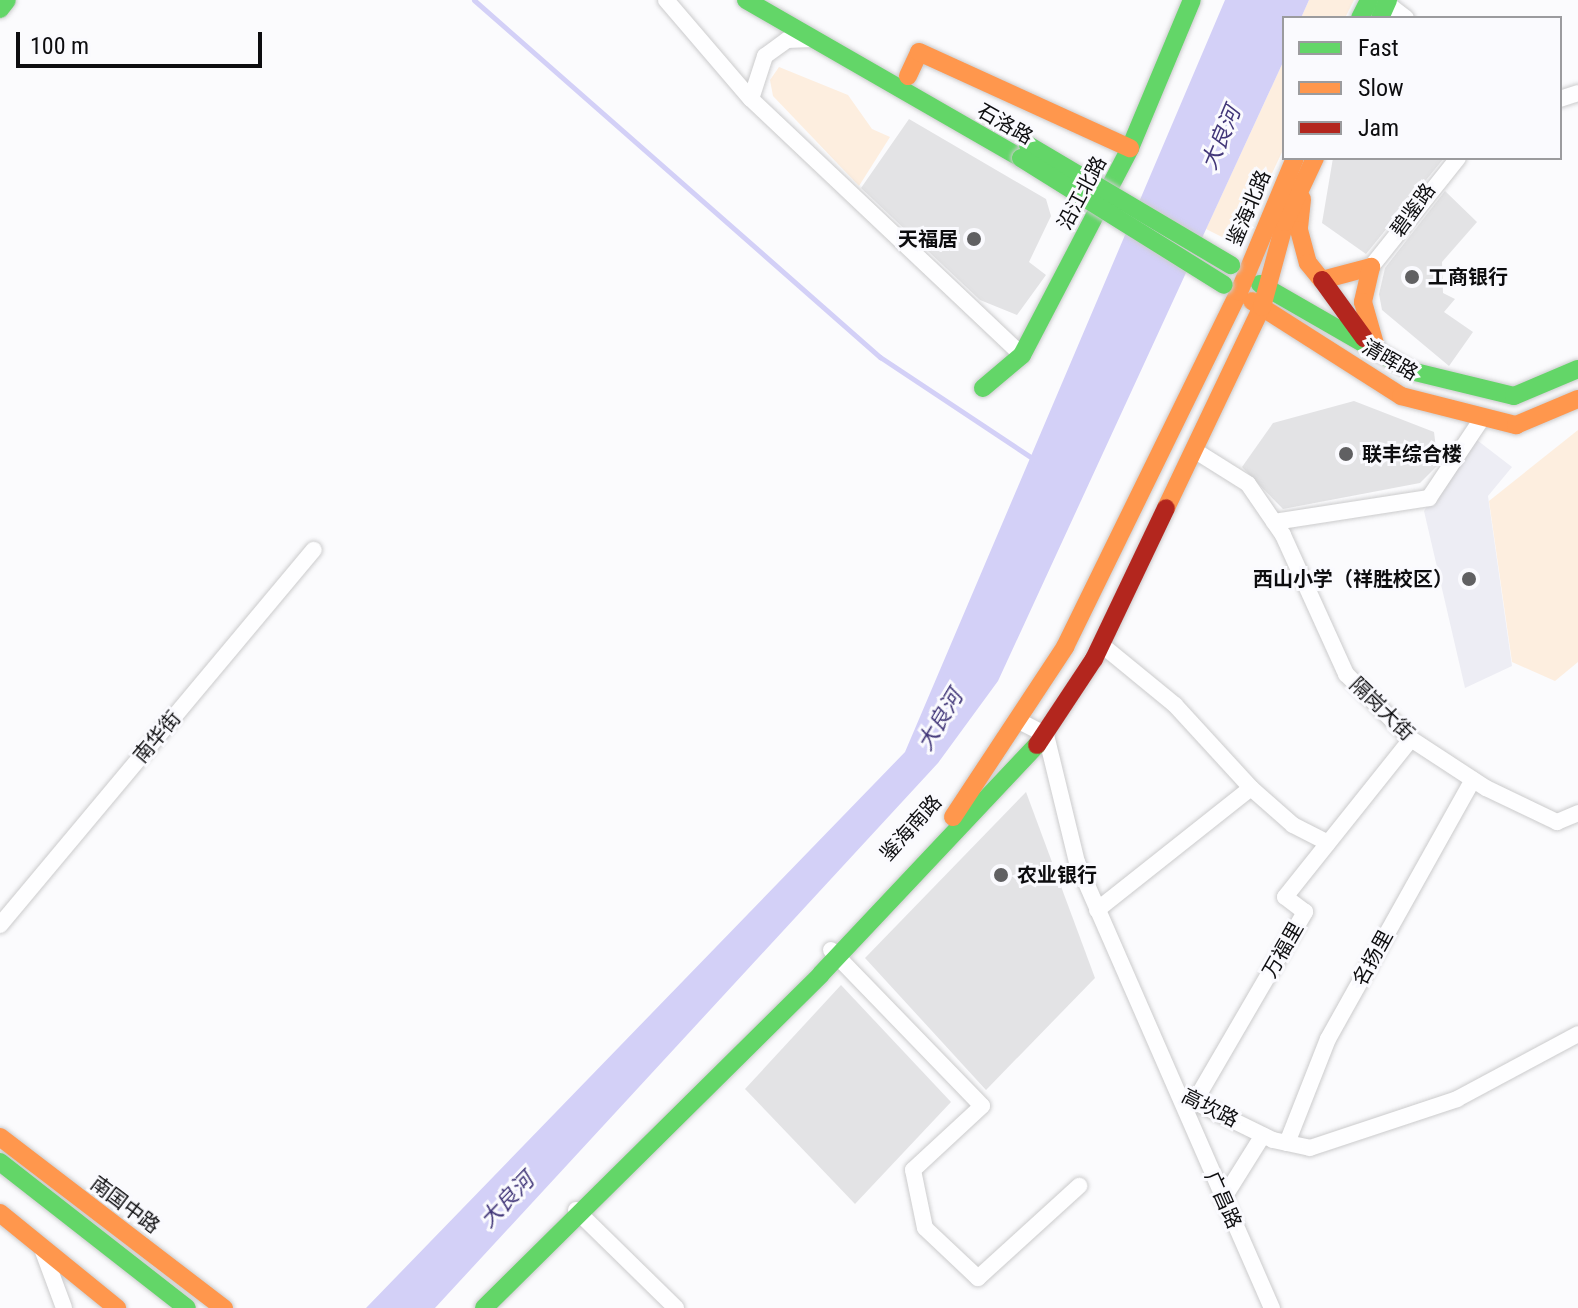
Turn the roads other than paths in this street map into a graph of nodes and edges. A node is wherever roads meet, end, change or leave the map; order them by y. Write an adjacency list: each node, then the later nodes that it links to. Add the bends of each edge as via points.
1 (7, 0): 6 (main road)
2 (666, 0): 9 (street)
3 (746, 0): 7 (main road, 石洛路)
4 (774, 0): 8 (main road, 石洛路)
5 (1192, 0): 10 (main road, 沿江北路)
6 (0, 9)
7 (815, 39): 9 (street, via 787,40 765,56); 11 (main road, 石洛路)
8 (908, 76): 10 (main road, via 919,52); 11 (main road, 石洛路)
9 (751, 99): 22 (street)
10 (1130, 148): 22 (main road, 沿江北路)
11 (1025, 152): 17 (main road, 石洛路, bridge)
12 (1294, 160): 17 (main road, 鉴海北路)
13 (1314, 160): 15 (main road, 鉴海北路)
14 (1456, 160): 16 (street, 碧鉴路)
15 (1303, 184): 18 (main road, via 1299,230 1308,263); 19 (main road, 鉴海北路)
16 (1371, 267): 18 (main road); 21 (main road, via 1363,302)
17 (1235, 279): 19 (main road, 清晖路); 20 (main road, 清晖路); 31 (main road, 鉴海南路, via 1065,647)
18 (1322, 280): 21 (main road)
19 (1270, 289): 20 (main road, 鉴海南路); 21 (main road, 清晖路)
20 (1262, 307): 26 (main road, 清晖路, via 1401,396); 27 (main road, 鉴海南路)
21 (1370, 341): 23 (main road, 清晖路, via 1411,371 1514,396)
22 (1022, 355): 24 (main road, 沿江北路)
23 (1578, 369)
24 (983, 388)
25 (1578, 399): 26 (main road, 清晖路, via 1516,425)
26 (1483, 417): 28 (street, via 1429,498)
27 (1194, 450): 28 (street, 隔岗大街, via 1248,484); 32 (main road, 鉴海南路, via 1094,659)
28 (1274, 522): 33 (street, 隔岗大街, via 1346,674)
29 (314, 550): 39 (street, 南华街)
30 (1103, 646): 35 (street, via 1175,705)
31 (1019, 721): 32 (street); 40 (main road, 鉴海南路, via 951,820)
32 (1046, 735): 38 (street, 高坎路, via 1077,862); 40 (main road, 鉴海南路)
33 (1411, 739): 34 (street, 隔岗大街); 37 (street, 万福里)
34 (1473, 780): 36 (street, 隔岗大街, via 1557,822); 46 (street, 名扬里, via 1328,1039)
35 (1251, 788): 37 (street, via 1293,825); 38 (street)
36 (1578, 813)
37 (1328, 843): 43 (street, 万福里, via 1285,897 1305,912)
38 (1097, 910): 42 (street, 高坎路)
39 (0, 925)
40 (834, 952): 48 (street, via 982,1106 913,1170 925,1228 978,1278); 51 (main road, 鉴海南路); 59 (main road, 鉴海南路)
41 (1578, 1034): 46 (street, 高坎路, via 1457,1099 1310,1148)
42 (1175, 1092): 43 (street, 高坎路); 50 (street, 广昌路)
43 (1195, 1101): 44 (street, 高坎路)
44 (1263, 1135): 46 (street, 高坎路); 50 (street)
45 (0, 1137): 58 (main road, 南国中路)
46 (1287, 1143)
47 (0, 1162): 57 (main road)
48 (1079, 1186)
49 (0, 1187): 56 (main road)
50 (1223, 1199): 62 (street, 广昌路)
51 (576, 1210): 60 (main road, 鉴海南路); 61 (street)
52 (0, 1213): 53 (main road)
53 (40, 1244): 54 (street); 55 (main road)
54 (64, 1308)
55 (117, 1308)
56 (156, 1308)
57 (187, 1308)
58 (224, 1308)
59 (469, 1308)
60 (484, 1308)
61 (676, 1308)
62 (1272, 1308)

